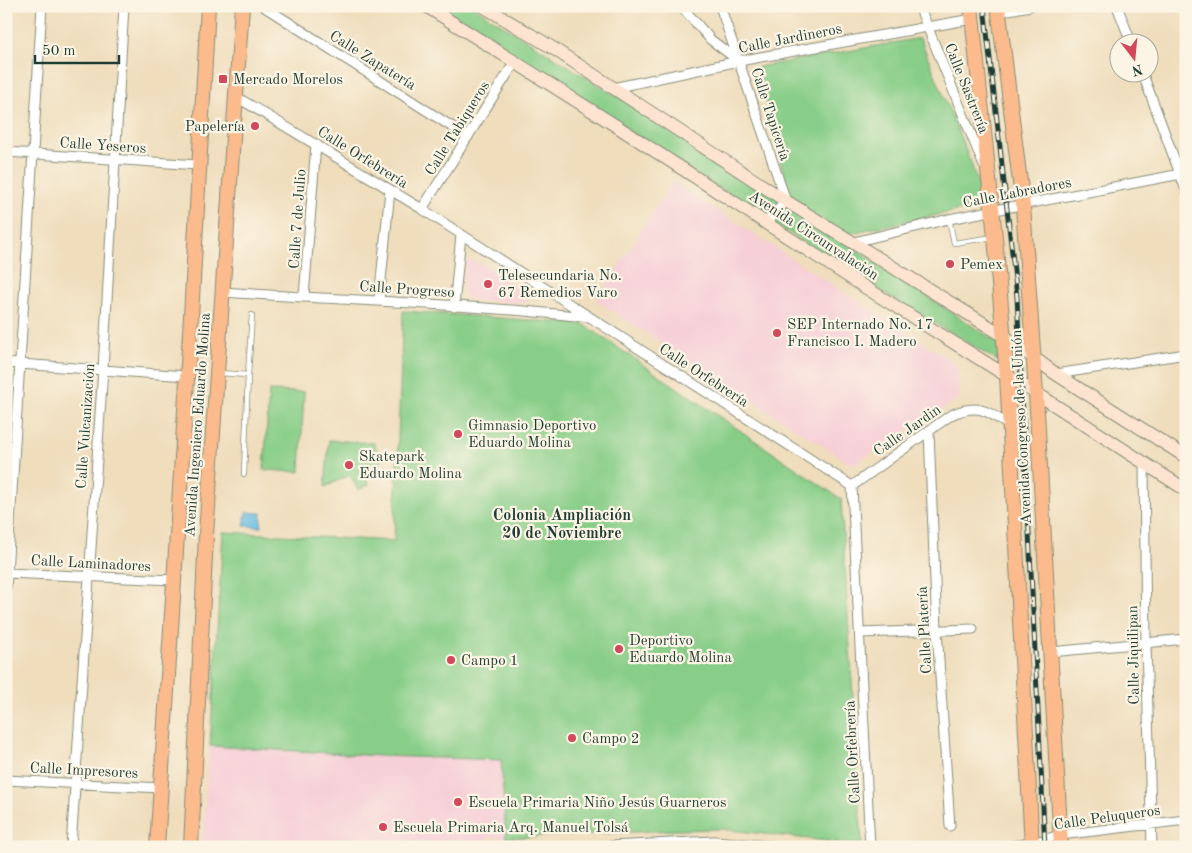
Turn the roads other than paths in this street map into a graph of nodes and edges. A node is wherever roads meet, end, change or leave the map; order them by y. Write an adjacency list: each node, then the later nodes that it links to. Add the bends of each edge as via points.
1 (42, 6): 25 (street)
2 (124, 6): 26 (street, Calle Vulcanización)
3 (208, 6): 27 (main road, Avenida Ingeniero Eduardo Molina)
4 (242, 6): 21 (main road, Avenida Ingeniero Eduardo Molina)
5 (263, 6): 22 (street, Calle Zapatería)
6 (426, 6): 18 (main road, Avenida Circunvalación)
7 (681, 6): 17 (street, via 711,40)
8 (720, 6): 17 (street, Calle Tapicería)
9 (919, 6): 15 (street, Calle Sastrería)
10 (1030, 6): 13 (street)
11 (1117, 6): 16 (street)
12 (485, 7): 20 (main road, Avenida Circunvalación)
13 (998, 9): 33 (main road, Avenida Congreso de la Unión)
14 (971, 12): 15 (street, Calle Jardineros); 29 (main road, Avenida Congreso de la Unión)
15 (927, 27): 17 (street, Calle Jardineros); 29 (street, Calle Sastrería)
16 (1127, 32)
17 (739, 61): 20 (street, Calle Jardineros); 32 (street, Calle Tapicería)
18 (515, 62): 22 (street, Calle Tabiqueros); 37 (main road, Avenida Circunvalación)
19 (1146, 82): 28 (street)
20 (613, 88): 32 (main road, Avenida Circunvalación)
21 (235, 96): 23 (street, Calle Orfebrería); 41 (main road, Avenida Ingeniero Eduardo Molina)
22 (468, 137): 34 (street, Calle Tabiqueros)
23 (316, 144): 30 (street, Calle Orfebrería); 42 (street, Calle 7 de Julio)
24 (6, 152): 25 (street, Calle Yeseros)
25 (33, 154): 26 (street, Calle Yeseros); 51 (street)
26 (114, 159): 27 (street, Calle Yeseros); 52 (street, Calle Vulcanización)
27 (198, 165): 56 (main road, Avenida Ingeniero Eduardo Molina)
28 (1183, 174): 31 (street); 33 (street, Calle Labradores)
29 (990, 179): 35 (main road, Avenida Congreso de la Unión)
30 (390, 190): 34 (street, Calle Orfebrería); 43 (street)
31 (1186, 190)
32 (786, 201): 37 (street); 40 (main road, Avenida Circunvalación)
33 (1023, 206): 35 (street, Calle Labradores); 49 (main road, Avenida Congreso de la Unión)
34 (422, 209): 38 (street, Calle Orfebrería)
35 (992, 211): 36 (street, Calle Labradores); 39 (main road, Avenida Congreso de la Unión)
36 (949, 219): 39 (lane, via 954,243); 40 (street, Calle Labradores)
37 (765, 224): 57 (main road, Avenida Circunvalación)
38 (461, 235): 44 (street); 46 (street, Calle Orfebrería)
39 (996, 237): 47 (main road, Avenida Congreso de la Unión)
40 (854, 242): 47 (main road, Avenida Circunvalación)
41 (222, 292): 42 (street, Calle Progreso); 53 (main road, Avenida Ingeniero Eduardo Molina)
42 (304, 297): 43 (street, Calle Progreso)
43 (379, 300): 44 (street, Calle Progreso)
44 (454, 307): 46 (street, Calle Progreso)
45 (252, 315): 54 (lane)
46 (589, 318): 64 (street, Calle Orfebrería)
47 (1004, 336): 49 (main road, Avenida Circunvalación); 57 (main road, Avenida Congreso de la Unión)
48 (1186, 354): 55 (street)
49 (1034, 359): 55 (main road, Avenida Circunvalación); 58 (main road, Avenida Congreso de la Unión)
50 (6, 363): 51 (street)
51 (20, 364): 52 (street); 66 (street)
52 (103, 369): 56 (street); 67 (street, Calle Vulcanización)
53 (217, 373): 54 (lane); 86 (main road, Avenida Ingeniero Eduardo Molina)
54 (248, 374): 63 (lane)
55 (1056, 374): 61 (main road, Avenida Circunvalación)
56 (186, 376): 68 (main road, Avenida Ingeniero Eduardo Molina)
57 (1007, 376): 58 (main road, Avenida Circunvalación); 59 (main road, Avenida Congreso de la Unión)
58 (1036, 393): 62 (main road, Avenida Circunvalación); 75 (main road, Avenida Congreso de la Unión)
59 (1009, 426): 60 (street, Calle Jardin, via 991,413 977,408 951,415); 83 (main road, Avenida Congreso de la Unión)
60 (929, 432): 64 (street, Calle Jardin); 71 (street, Calle Platería)
61 (1186, 457)
62 (1144, 462): 65 (main road, Avenida Circunvalación); 74 (street, Calle Jiquilipan)
63 (244, 474)
64 (852, 486): 72 (street, Calle Orfebrería)
65 (1186, 490)
66 (7, 573): 67 (street, Calle Laminadores); 69 (street)
67 (89, 576): 68 (street, Calle Laminadores); 77 (street, Calle Vulcanización)
68 (174, 580): 78 (main road, Avenida Ingeniero Eduardo Molina)
69 (6, 589)
70 (973, 629): 71 (street)
71 (938, 630): 72 (street); 81 (street, Calle Platería)
72 (860, 633): 89 (street, Calle Orfebrería)
73 (1186, 639): 74 (street)
74 (1146, 643): 75 (street); 80 (street, Calle Jiquilipan)
75 (1051, 652): 82 (main road, Avenida Congreso de la Unión)
76 (6, 780): 77 (street, Calle Impresores)
77 (75, 785): 78 (street, Calle Impresores); 84 (street, Calle Vulcanización)
78 (161, 788): 85 (main road, Avenida Ingeniero Eduardo Molina)
79 (1186, 820): 80 (street, Calle Peluqueros)
80 (1150, 824): 82 (street, Calle Peluqueros); 91 (street, Calle Jiquilipan)
81 (950, 826)
82 (1060, 841): 83 (street, Calle Peluqueros)
83 (1032, 845): 90 (street, Calle Peluqueros)
84 (71, 847)
85 (157, 847)
86 (190, 847)
87 (590, 847): 88 (street, via 714,841)
88 (780, 847)
89 (870, 847)
90 (1003, 847)
91 (1152, 847)

